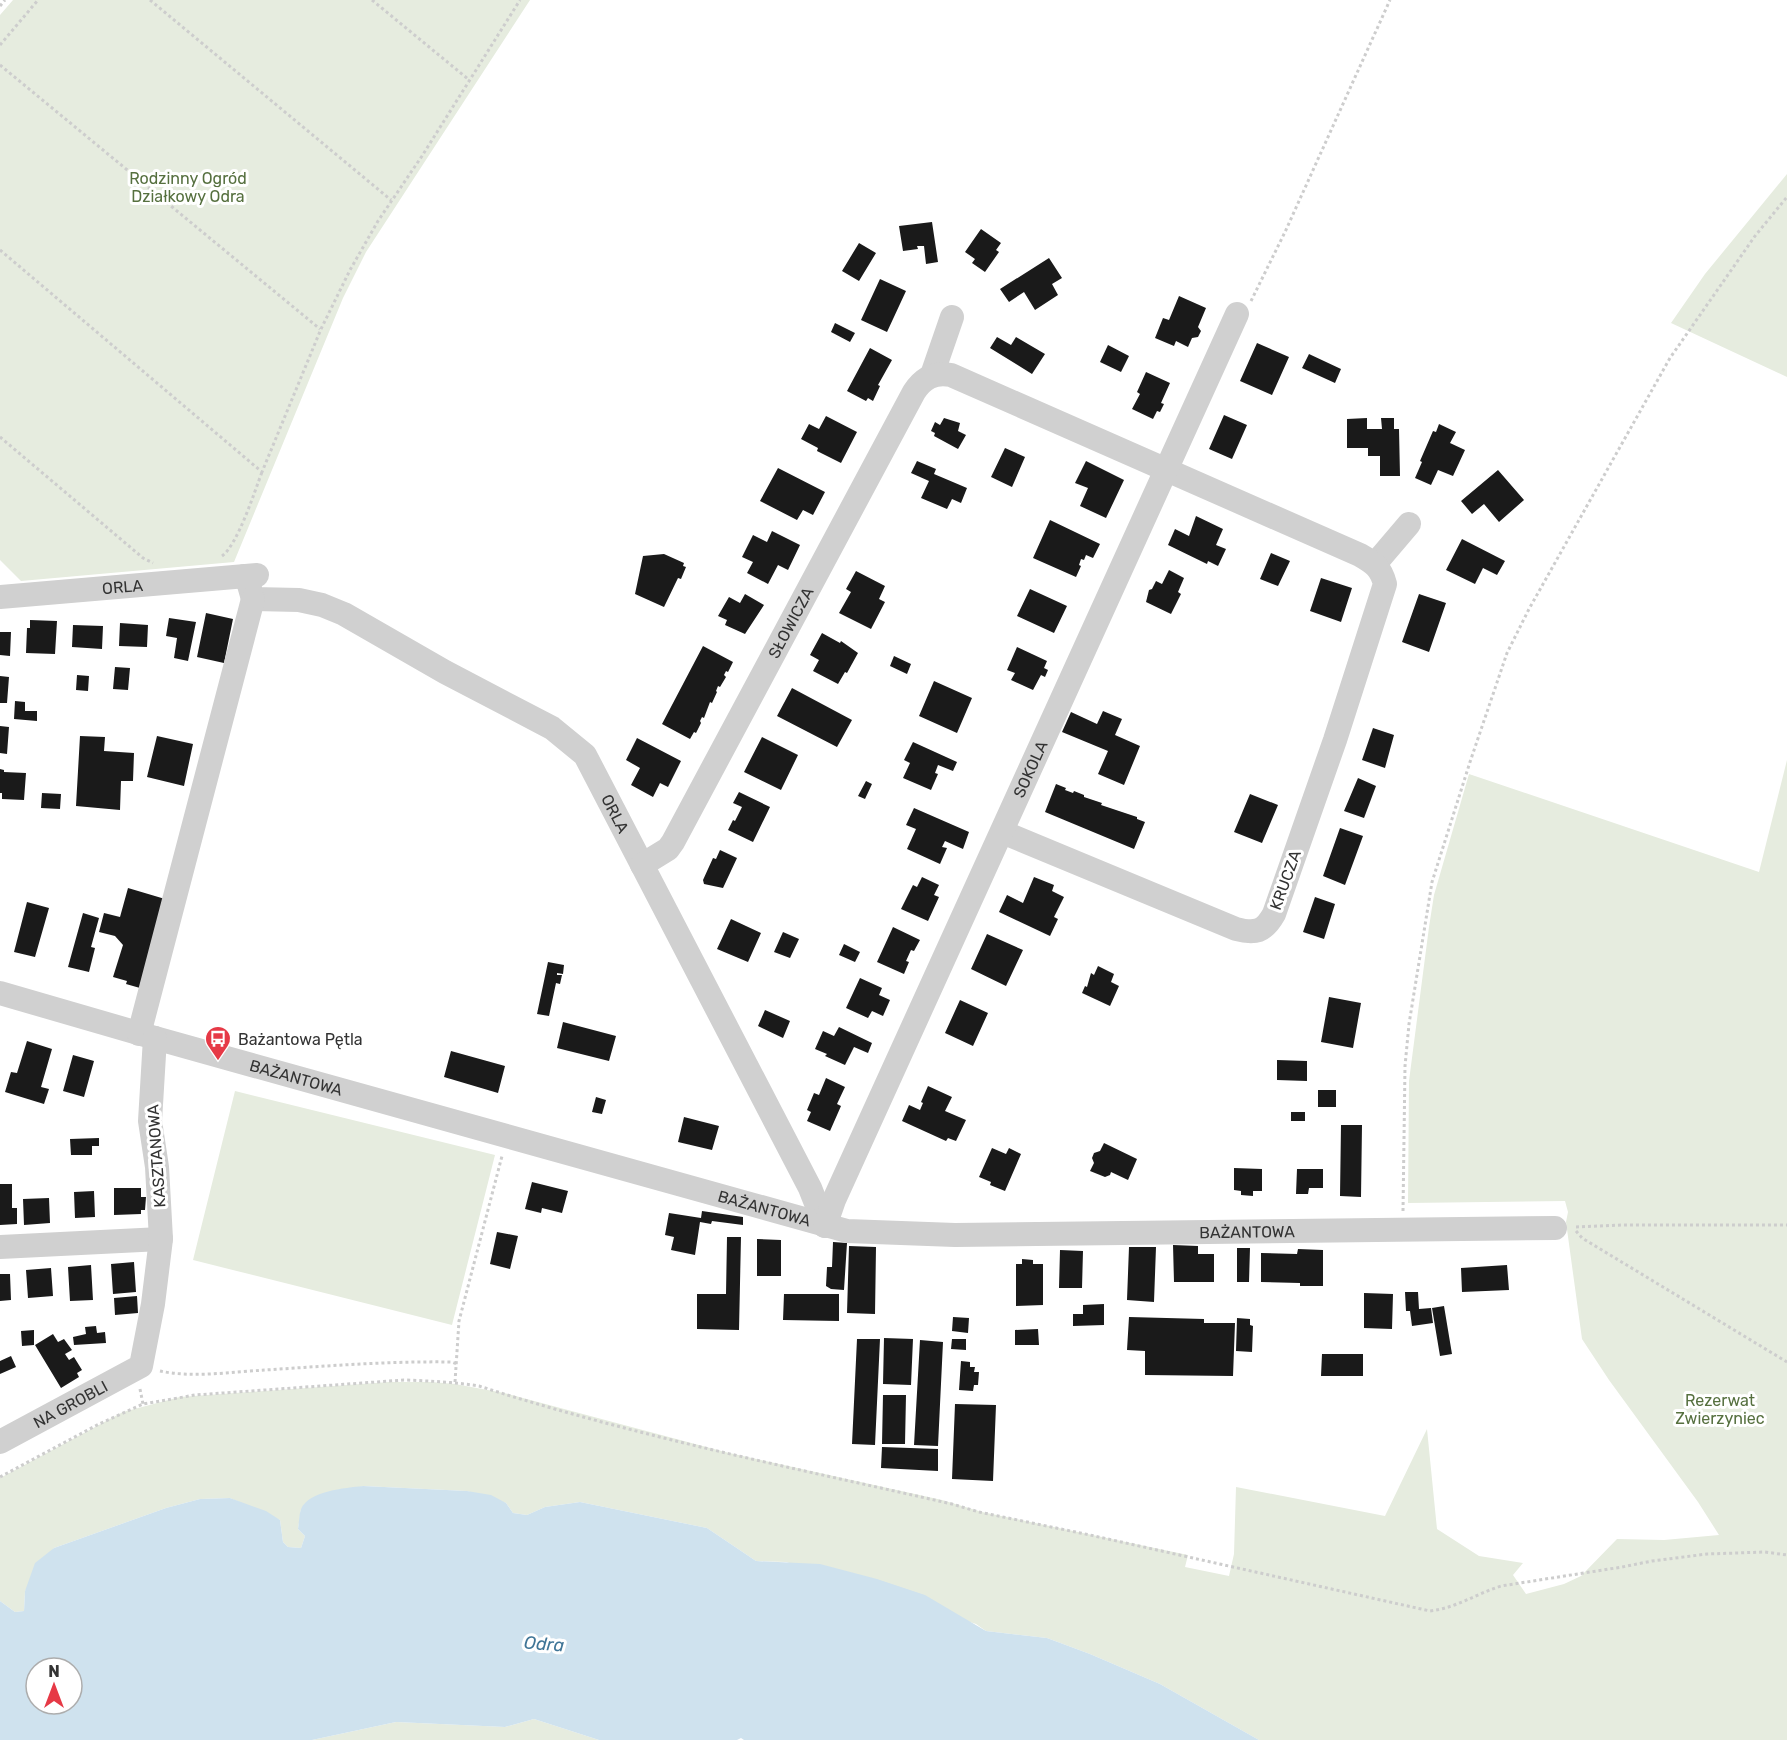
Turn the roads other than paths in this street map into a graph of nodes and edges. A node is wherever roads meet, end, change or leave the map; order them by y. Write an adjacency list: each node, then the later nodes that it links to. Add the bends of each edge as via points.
1 (1237, 314): 4 (street, SOKOLA)
2 (952, 317): 3 (street, SŁOWICZA)
3 (932, 375): 4 (street, via 951,375); 10 (street, SŁOWICZA, via 914,392 673,842)
4 (1165, 469): 6 (street); 9 (street, SOKOLA)
5 (1409, 524): 6 (street)
6 (1375, 564): 9 (street, KRUCZA, via 1381,570 1384,591 1274,914 1261,931 1236,929)
7 (0, 597): 8 (street, ORLA, via 250,576)
8 (253, 599): 10 (street, ORLA, via 300,600 344,614 552,728 585,754); 12 (street, KASZTANOWA)
9 (1002, 832): 13 (street, SOKOLA)
10 (642, 865): 13 (street, ORLA, via 810,1188)
11 (0, 993): 12 (street, BAŻANTOWA)
12 (147, 1036): 13 (street, BAŻANTOWA); 15 (street, KASZTANOWA)
13 (825, 1226): 14 (street, BAŻANTOWA, via 872,1234 955,1235)
14 (1555, 1228)
15 (161, 1239): 16 (street); 17 (street, KASZTANOWA)
16 (0, 1247)
17 (141, 1366): 18 (street, NA GROBLI)
18 (0, 1442)

